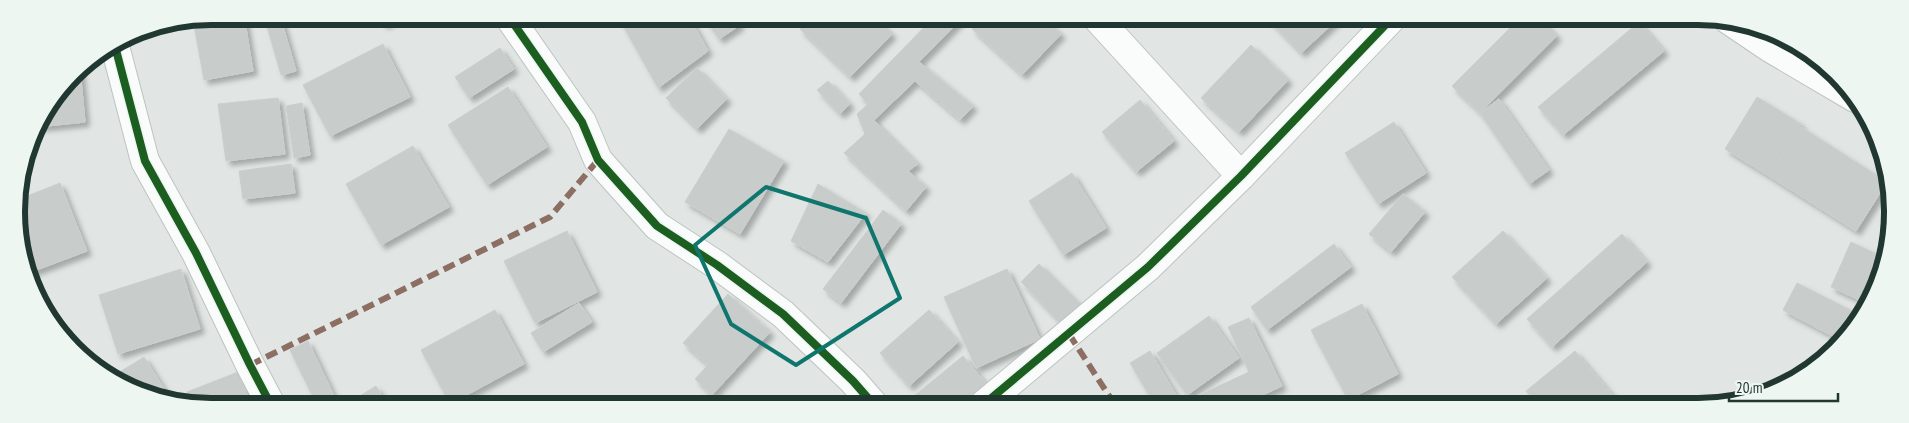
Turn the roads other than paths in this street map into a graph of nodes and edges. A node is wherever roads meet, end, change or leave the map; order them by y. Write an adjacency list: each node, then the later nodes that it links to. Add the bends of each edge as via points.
1 (515, 25): 9 (street, via 582,122 598,160 657,226 783,314)
2 (1103, 25): 7 (street)
3 (1385, 25): 7 (street)
4 (1743, 31): 6 (street)
5 (116, 51): 8 (street, via 145,160 196,252)
6 (1836, 87)
7 (1241, 176): 10 (street, via 1148,267)
8 (268, 398)
9 (868, 398)
10 (991, 398)

